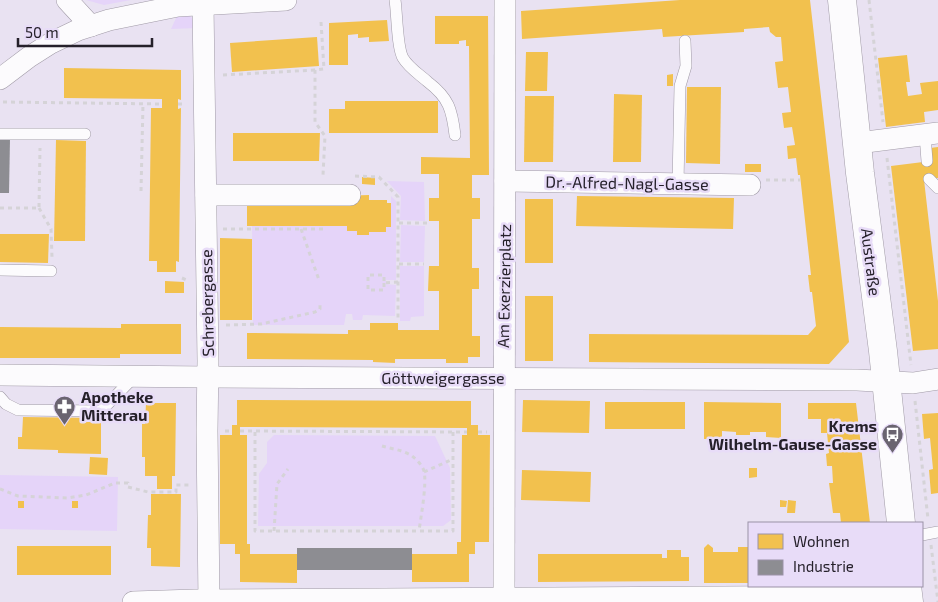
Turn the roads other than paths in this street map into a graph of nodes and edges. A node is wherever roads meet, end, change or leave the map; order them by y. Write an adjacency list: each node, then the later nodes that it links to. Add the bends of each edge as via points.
1 (67, 0): 7 (street)
2 (286, 0): 6 (street)
3 (396, 0): 13 (lane, via 402,56 444,97 452,112)
4 (505, 0): 17 (street, Am Exerzierplatz)
5 (842, 0): 14 (main road, Austraße)
6 (203, 4): 7 (street); 22 (street, Schrebergasse)
7 (91, 26): 9 (street, via 51,43)
8 (685, 41): 18 (lane, via 686,66 680,86)
9 (0, 79)
10 (0, 134): 11 (lane)
11 (85, 134)
12 (931, 134): 14 (street); 15 (lane)
13 (455, 135)
14 (858, 143): 30 (main road, Austraße)
15 (928, 161)
16 (929, 179): 21 (lane)
17 (505, 181): 18 (street, Dr.-Alfred-Nagl-Gasse); 28 (street, Am Exerzierplatz)
18 (678, 184): 19 (street, Dr.-Alfred-Nagl-Gasse)
19 (750, 185)
20 (350, 186): 22 (street)
21 (938, 188)
22 (206, 195): 27 (street, Schrebergasse)
23 (0, 270): 24 (lane)
24 (51, 271)
25 (0, 375): 26 (street, Göttweigergasse)
26 (134, 377): 27 (street, Göttweigergasse); 31 (lane, via 101,411 18,410)
27 (208, 378): 28 (street, Göttweigergasse); 35 (street, Schrebergasse)
28 (504, 378): 30 (street, Göttweigergasse); 34 (street, Am Exerzierplatz)
29 (938, 379): 30 (street, Göttweigergasse, via 913,383)
30 (886, 381): 32 (main road, Austraße)
31 (0, 398)
32 (901, 522)
33 (908, 594): 34 (street)
34 (504, 600): 35 (street)
35 (209, 601): 36 (street)
36 (133, 602)

